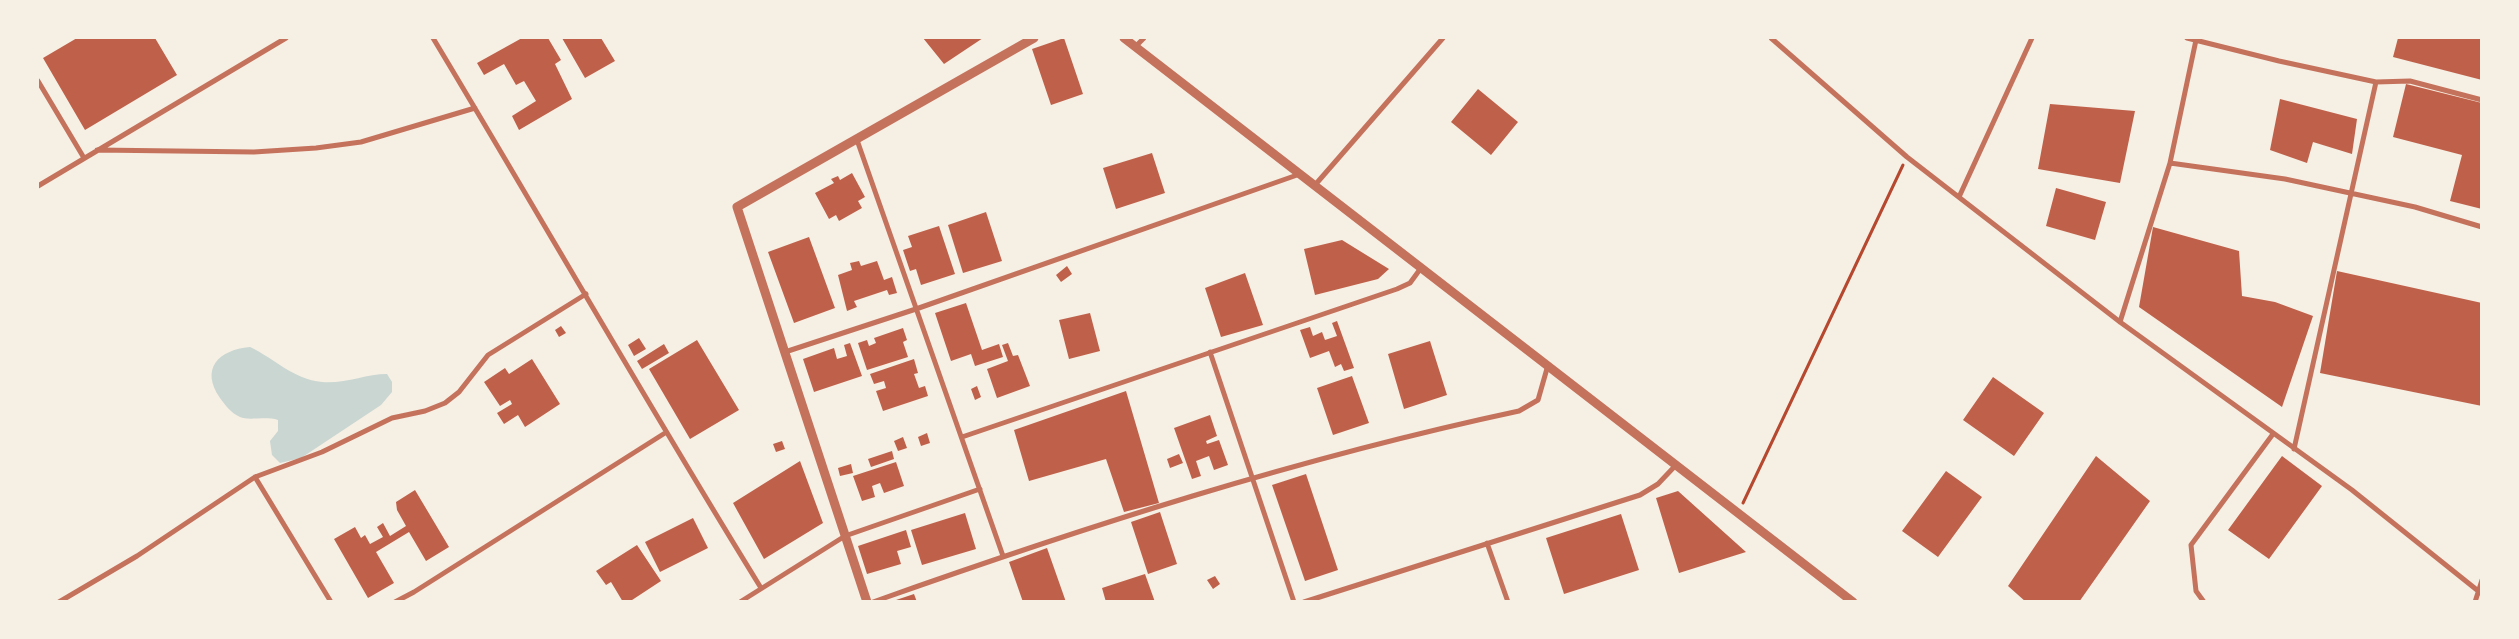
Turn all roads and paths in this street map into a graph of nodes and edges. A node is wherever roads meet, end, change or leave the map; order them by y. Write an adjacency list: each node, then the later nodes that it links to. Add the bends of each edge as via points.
1 (286, 38): 17 (street)
2 (434, 38): 15 (street)
3 (1034, 38): 16 (street)
4 (1124, 38): 11 (street)
5 (1144, 38): 11 (street)
6 (1443, 38): 23 (street)
7 (1771, 38): 18 (street)
8 (2032, 38): 25 (street)
9 (2187, 38): 10 (street)
10 (2196, 40): 13 (street); 20 (street)
11 (1136, 46): 21 (street)
12 (38, 82): 19 (street)
13 (2376, 82): 14 (street, via 2410,82); 24 (street)
14 (2482, 100)
15 (475, 108): 17 (street, via 361,142 316,148 254,152); 28 (street)
16 (857, 140): 29 (street); 31 (street, via 737,207)
17 (98, 150): 19 (street)
18 (1907, 157): 25 (street); 42 (path)
19 (84, 158): 22 (street)
20 (2170, 163): 24 (street, via 2285,179); 30 (street)
21 (1300, 174): 23 (street); 29 (street)
22 (38, 186)
23 (1315, 186): 27 (street)
24 (2353, 194): 26 (street); 37 (street)
25 (1959, 197): 30 (street)
26 (2482, 226)
27 (1421, 268): 32 (street, via 1410,283 1397,289); 33 (street)
28 (586, 294): 34 (street); 39 (street, via 488,355 459,392 445,404 392,418 322,452)
29 (916, 309): 31 (street); 36 (street)
30 (2120, 322): 35 (street)
31 (785, 352): 43 (street)
32 (1210, 352): 36 (street); 40 (street)
33 (1548, 365): 38 (street); 40 (street, via 1538,400 1519,411)
34 (665, 433): 47 (street); 51 (street)
35 (2274, 434): 37 (street); 59 (street, via 2192,545 2196,591)
36 (962, 437): 41 (street)
37 (2294, 448): 48 (street, via 2352,490)
38 (1676, 465): 42 (street); 44 (street, via 1658,484 1640,495)
39 (255, 477): 49 (street, via 137,556); 50 (street)
40 (1252, 478): 45 (street); 55 (street)
41 (980, 489): 43 (street); 45 (street)
42 (1738, 512): 58 (street)
43 (845, 536): 47 (street); 53 (street)
44 (1487, 543): 56 (street); 57 (street)
45 (1003, 556): 54 (street)
46 (2482, 580): 48 (street)
47 (761, 588): 52 (street)
48 (2480, 594): 60 (street)
49 (59, 602)
50 (331, 602)
51 (395, 602)
52 (740, 602)
53 (867, 602)
54 (872, 602)
55 (1294, 602)
56 (1304, 602)
57 (1508, 602)
58 (1853, 602)
59 (2204, 602)
60 (2476, 602)

